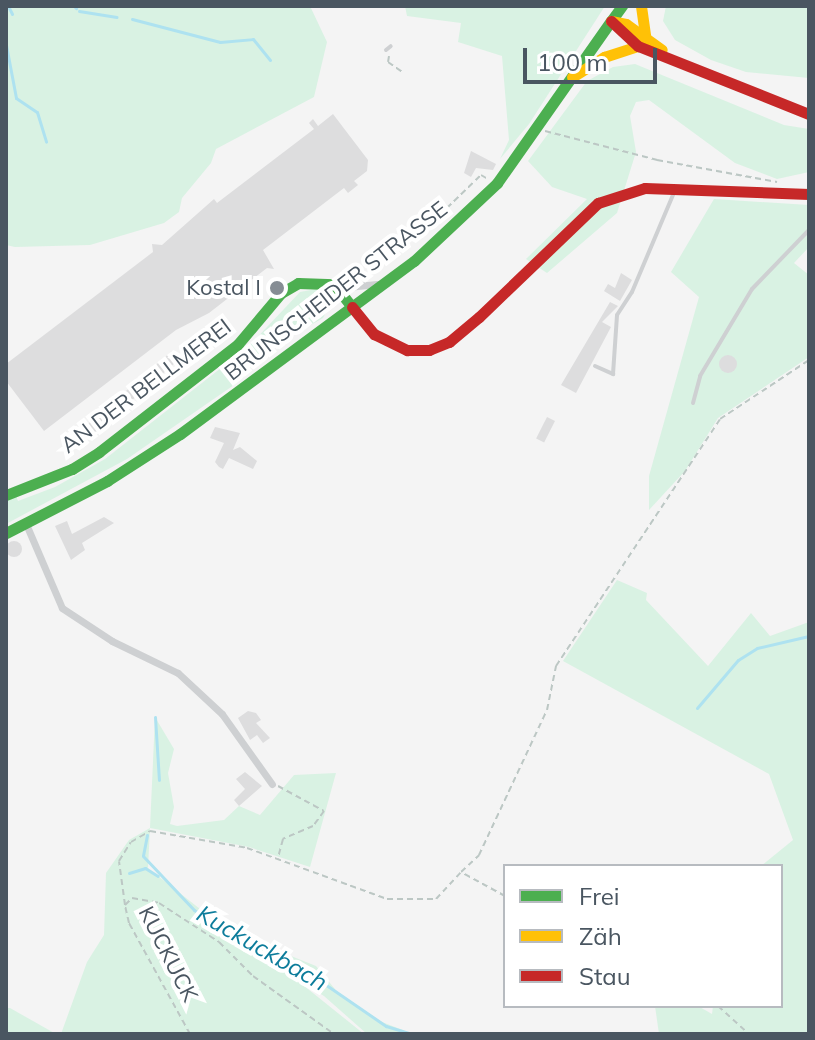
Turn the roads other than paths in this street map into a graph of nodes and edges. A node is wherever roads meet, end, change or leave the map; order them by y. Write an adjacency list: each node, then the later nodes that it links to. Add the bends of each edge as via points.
1 (622, 6): 3 (main road, BRUNSCHEIDER STRASSE)
2 (641, 6): 4 (main road)
3 (611, 21): 4 (main road); 5 (main road, BRUNSCHEIDER STRASSE)
4 (642, 41): 5 (main road); 6 (main road)
5 (572, 77): 12 (main road, BRUNSCHEIDER STRASSE, via 497,183 458,224)
6 (787, 105): 7 (main road); 8 (main road)
7 (809, 106)
8 (809, 114)
9 (676, 188): 10 (main road); 14 (main road, via 645,188 598,203 479,317 449,342 429,350 407,350 388,342); 15 (lane, via 617,315 613,374)
10 (809, 194)
11 (809, 230): 16 (lane, via 752,289 700,376)
12 (387, 282): 13 (street, AN DER BELLMEREI); 14 (main road, BRUNSCHEIDER STRASSE)
13 (337, 288): 14 (main road); 17 (main road, AN DER BELLMEREI, via 311,279 290,287 238,344 99,452 72,469)
14 (352, 307): 18 (main road, BRUNSCHEIDER STRASSE, via 180,434)
15 (595, 366)
16 (693, 403)
17 (6, 495)
18 (26, 524): 19 (main road, BRUNSCHEIDER STRASSE); 20 (street, via 62,608 112,641 178,673 222,714)
19 (6, 533)
20 (272, 784)

